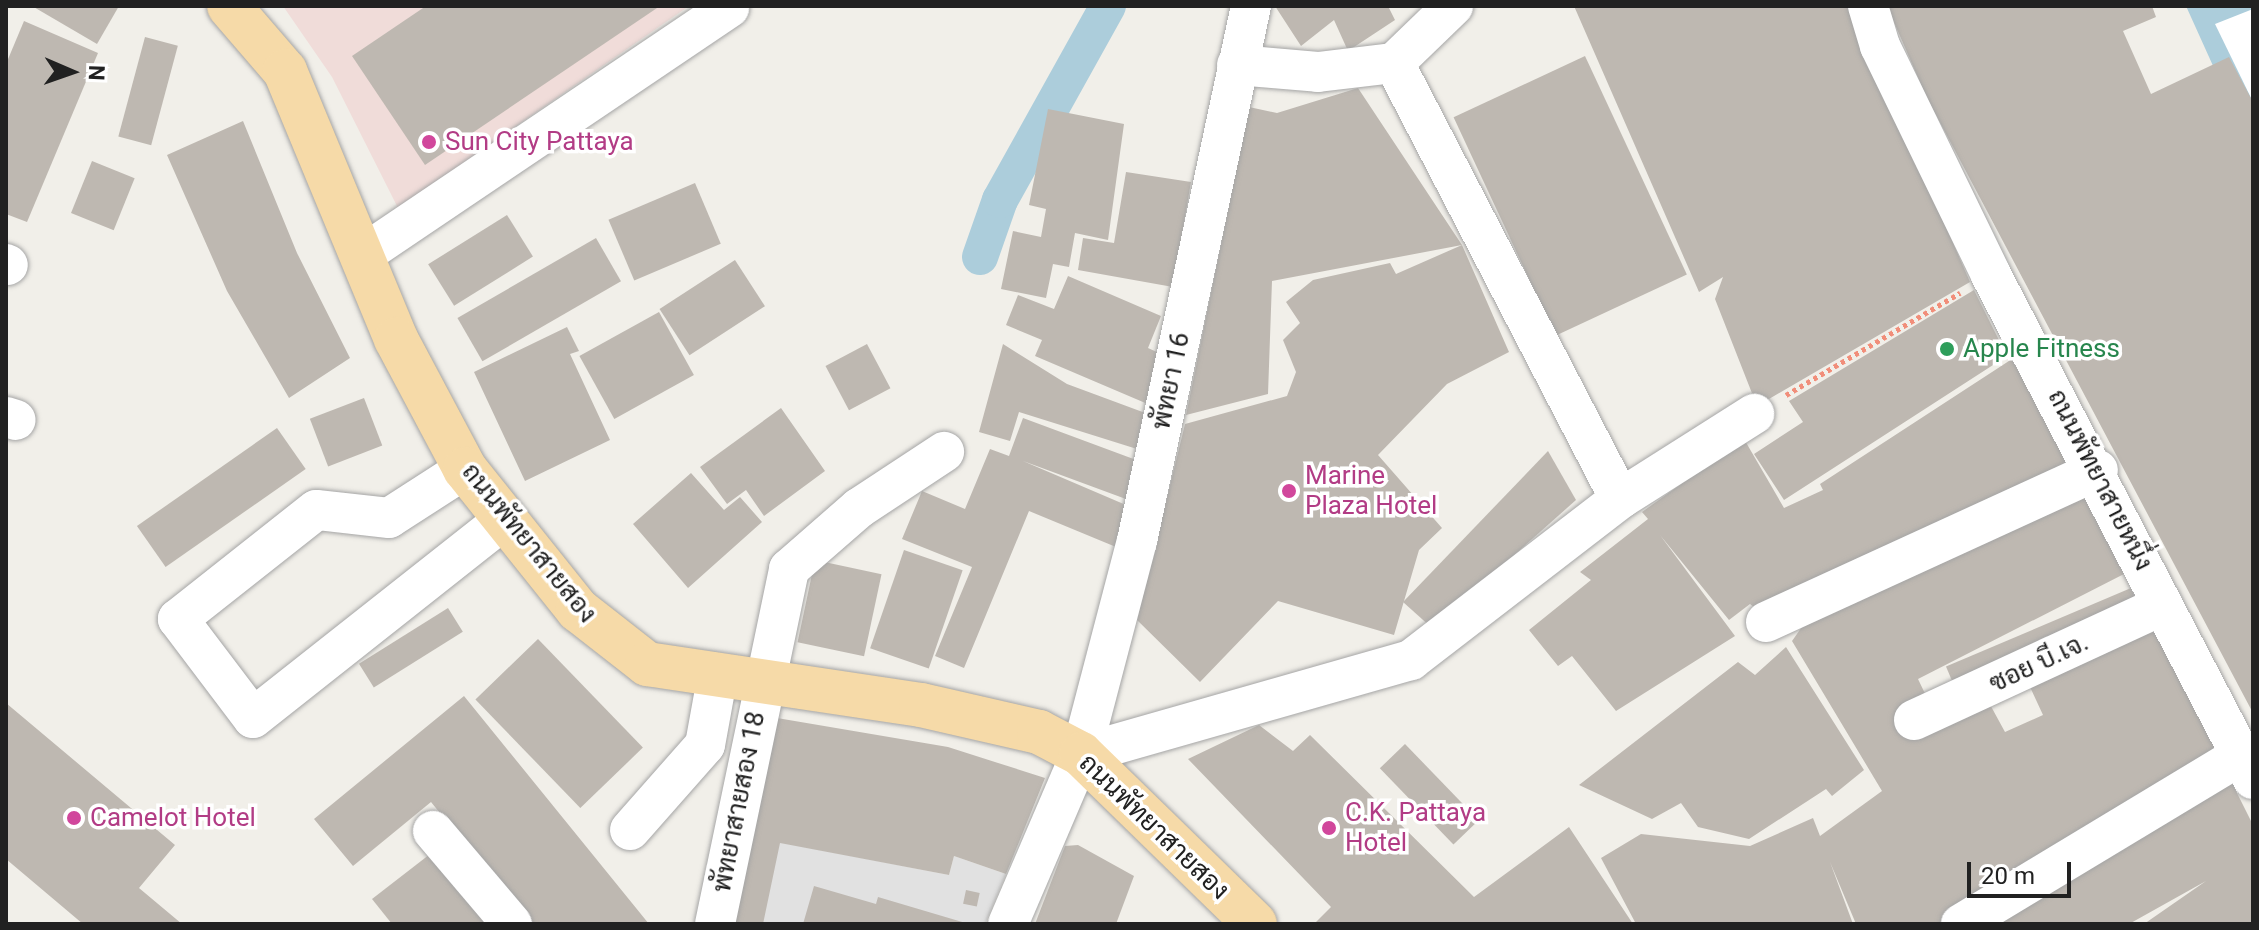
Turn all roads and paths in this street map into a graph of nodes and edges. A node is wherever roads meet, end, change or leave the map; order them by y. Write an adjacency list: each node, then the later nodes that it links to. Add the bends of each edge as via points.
1 (229, 6): 8 (main road, ถนนพัทยาสายสอง, via 285,71)
2 (1251, 6): 7 (street, พัทยา 16)
3 (1453, 6): 6 (street)
4 (1868, 6): 9 (street, ถนนพัทยาสายหนึ่ง, via 1880,46)
5 (729, 8): 8 (street)
6 (1394, 63): 7 (street, via 1318,72); 14 (street)
7 (1237, 65): 21 (street, พัทยา 16, via 1137,541)
8 (361, 256): 12 (main road, ถนนพัทยาสายสอง, via 396,339)
9 (1991, 275): 10 (path); 13 (street, ถนนพัทยาสายหนึ่ง)
10 (1754, 414): 14 (street)
11 (944, 452): 19 (street, พัทยาสายสอง 18, via 859,508 789,569)
12 (465, 469): 15 (main road, ถนนพัทยาสายสอง); 15 (street, via 389,518 316,510 178,619 253,718)
13 (2098, 470): 16 (street, ถนนพัทยาสายหนึ่ง); 17 (street)
14 (1620, 499): 21 (street, via 1411,660)
15 (504, 520): 18 (main road, ถนนพัทยาสายสอง, via 612,639 647,664)
16 (2163, 605): 20 (street, ซอย บี.เจ.); 22 (street, ถนนพัทยาสายหนึ่ง)
17 (1766, 622)
18 (717, 679): 19 (main road, ถนนพัทยาสายสอง); 23 (street, via 705,745)
19 (761, 680): 21 (main road, ถนนพัทยาสายสอง, via 1039,732); 26 (street, พัทยาสายสอง 18)
20 (1914, 720)
21 (1081, 754): 27 (street, พัทยา 16); 28 (main road, ถนนพัทยาสายสอง)
22 (2247, 768): 29 (street)
23 (630, 830)
24 (433, 831): 25 (street)
25 (512, 924)
26 (715, 924)
27 (1008, 924)
28 (1255, 924)
29 (1961, 924)

